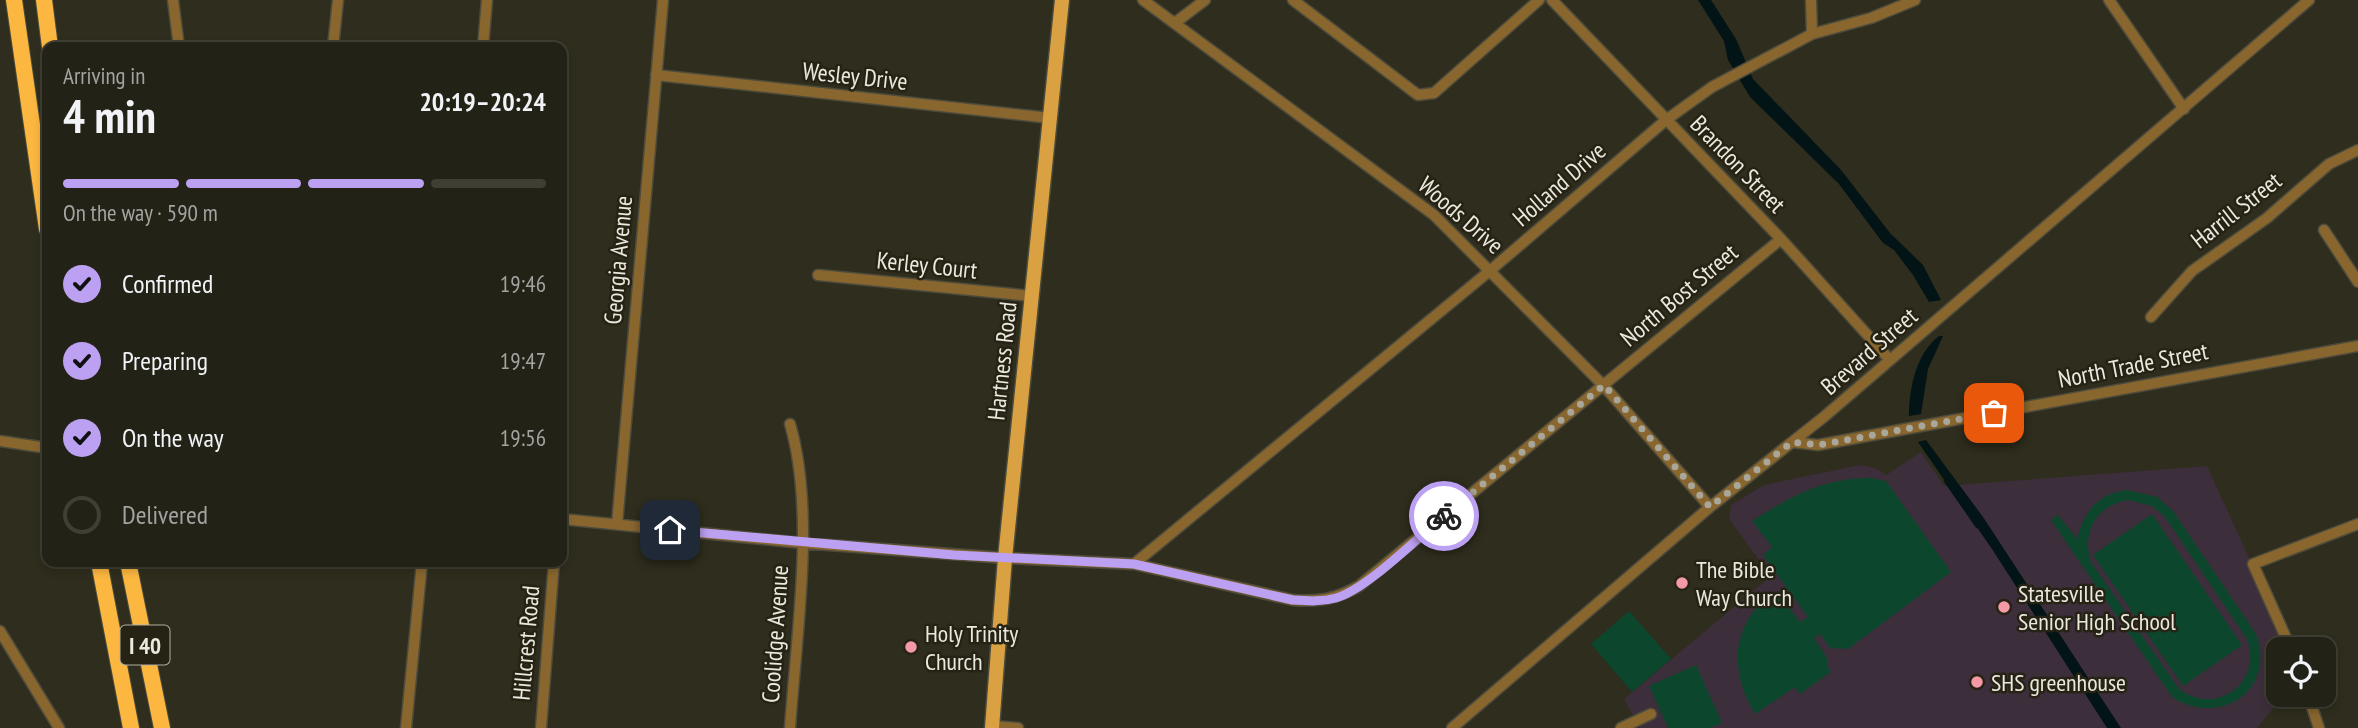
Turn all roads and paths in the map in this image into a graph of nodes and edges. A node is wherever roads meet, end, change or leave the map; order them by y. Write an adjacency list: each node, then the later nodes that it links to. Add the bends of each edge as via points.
1 (7, 0): 26 (highway)
2 (14, 0): 26 (highway)
3 (44, 0): 20 (highway)
4 (173, 0): 21 (street)
5 (338, 0): 22 (street)
6 (487, 0): 23 (street)
7 (663, 0): 24 (street, Georgia Avenue)
8 (1062, 0): 27 (main road, Hartness Road)
9 (1143, 0): 18 (street, Woods Drive)
10 (1205, 0): 18 (street)
11 (1293, 0): 12 (street, via 1418,95 1426,96)
12 (1539, 0)
13 (1552, 0): 28 (street, Brandon Street)
14 (1811, 0): 19 (street)
15 (1915, 0): 19 (street, Holland Drive)
16 (2109, 0): 25 (street)
17 (2309, 0): 25 (street, Brevard Street)
18 (1176, 22): 33 (street, Woods Drive, via 1434,215)
19 (1812, 34): 28 (street, Holland Drive, via 1733,75)
20 (49, 42)
21 (178, 42)
22 (334, 42)
23 (483, 42)
24 (656, 75): 27 (street, Wesley Drive); 47 (street, Georgia Avenue)
25 (2184, 109): 39 (street, Brevard Street)
26 (29, 111): 30 (highway)
27 (1050, 118): 36 (main road, Hartness Road)
28 (1666, 120): 32 (street, Brandon Street); 33 (street, Holland Drive)
29 (2358, 150): 37 (street, Harrill Street, via 2329,164 2267,218 2192,271)
30 (42, 196)
31 (2324, 230): 35 (street)
32 (1781, 239): 39 (street, Brandon Street); 40 (street, North Bost Street)
33 (1492, 269): 40 (street, Woods Drive); 51 (street, Holland Drive)
34 (818, 275): 36 (street, Kerley Court)
35 (2358, 282)
36 (1032, 296): 50 (main road, Hartness Road)
37 (2151, 317)
38 (2358, 346): 43 (street, North Trade Street, via 1818,445)
39 (1890, 360): 43 (street, Brevard Street)
40 (1604, 385): 45 (street, Woods Drive); 51 (street, North Bost Street, via 1359,586 1338,597 1316,602 1293,600)
41 (790, 424): 49 (street, Coolidge Avenue, via 797,449)
42 (0, 441): 44 (street)
43 (1792, 442): 45 (street, Brevard Street)
44 (42, 447)
45 (1710, 507): 68 (street, Brevard Street)
46 (567, 519): 47 (street, North Bost Street)
47 (617, 524): 49 (street, North Bost Street)
48 (2358, 524): 57 (street, via 2253,564)
49 (802, 543): 50 (street, North Bost Street); 66 (street, Coolidge Avenue)
50 (1005, 558): 51 (street, North Bost Street); 60 (main road, Hartness Road)
51 (1134, 564)
52 (100, 567): 62 (highway, I 40)
53 (129, 567): 63 (highway, I 40)
54 (422, 567): 64 (street)
55 (554, 567): 65 (street, Hillcrest Road)
56 (0, 631): 61 (street)
57 (2286, 637)
58 (2312, 707): 70 (street)
59 (1651, 714): 69 (street)
60 (992, 727): 67 (street)
61 (59, 728)
62 (131, 728)
63 (162, 728)
64 (406, 728)
65 (541, 728)
66 (790, 728)
67 (1018, 728)
68 (1452, 728)
69 (1621, 728)
70 (2319, 728)

